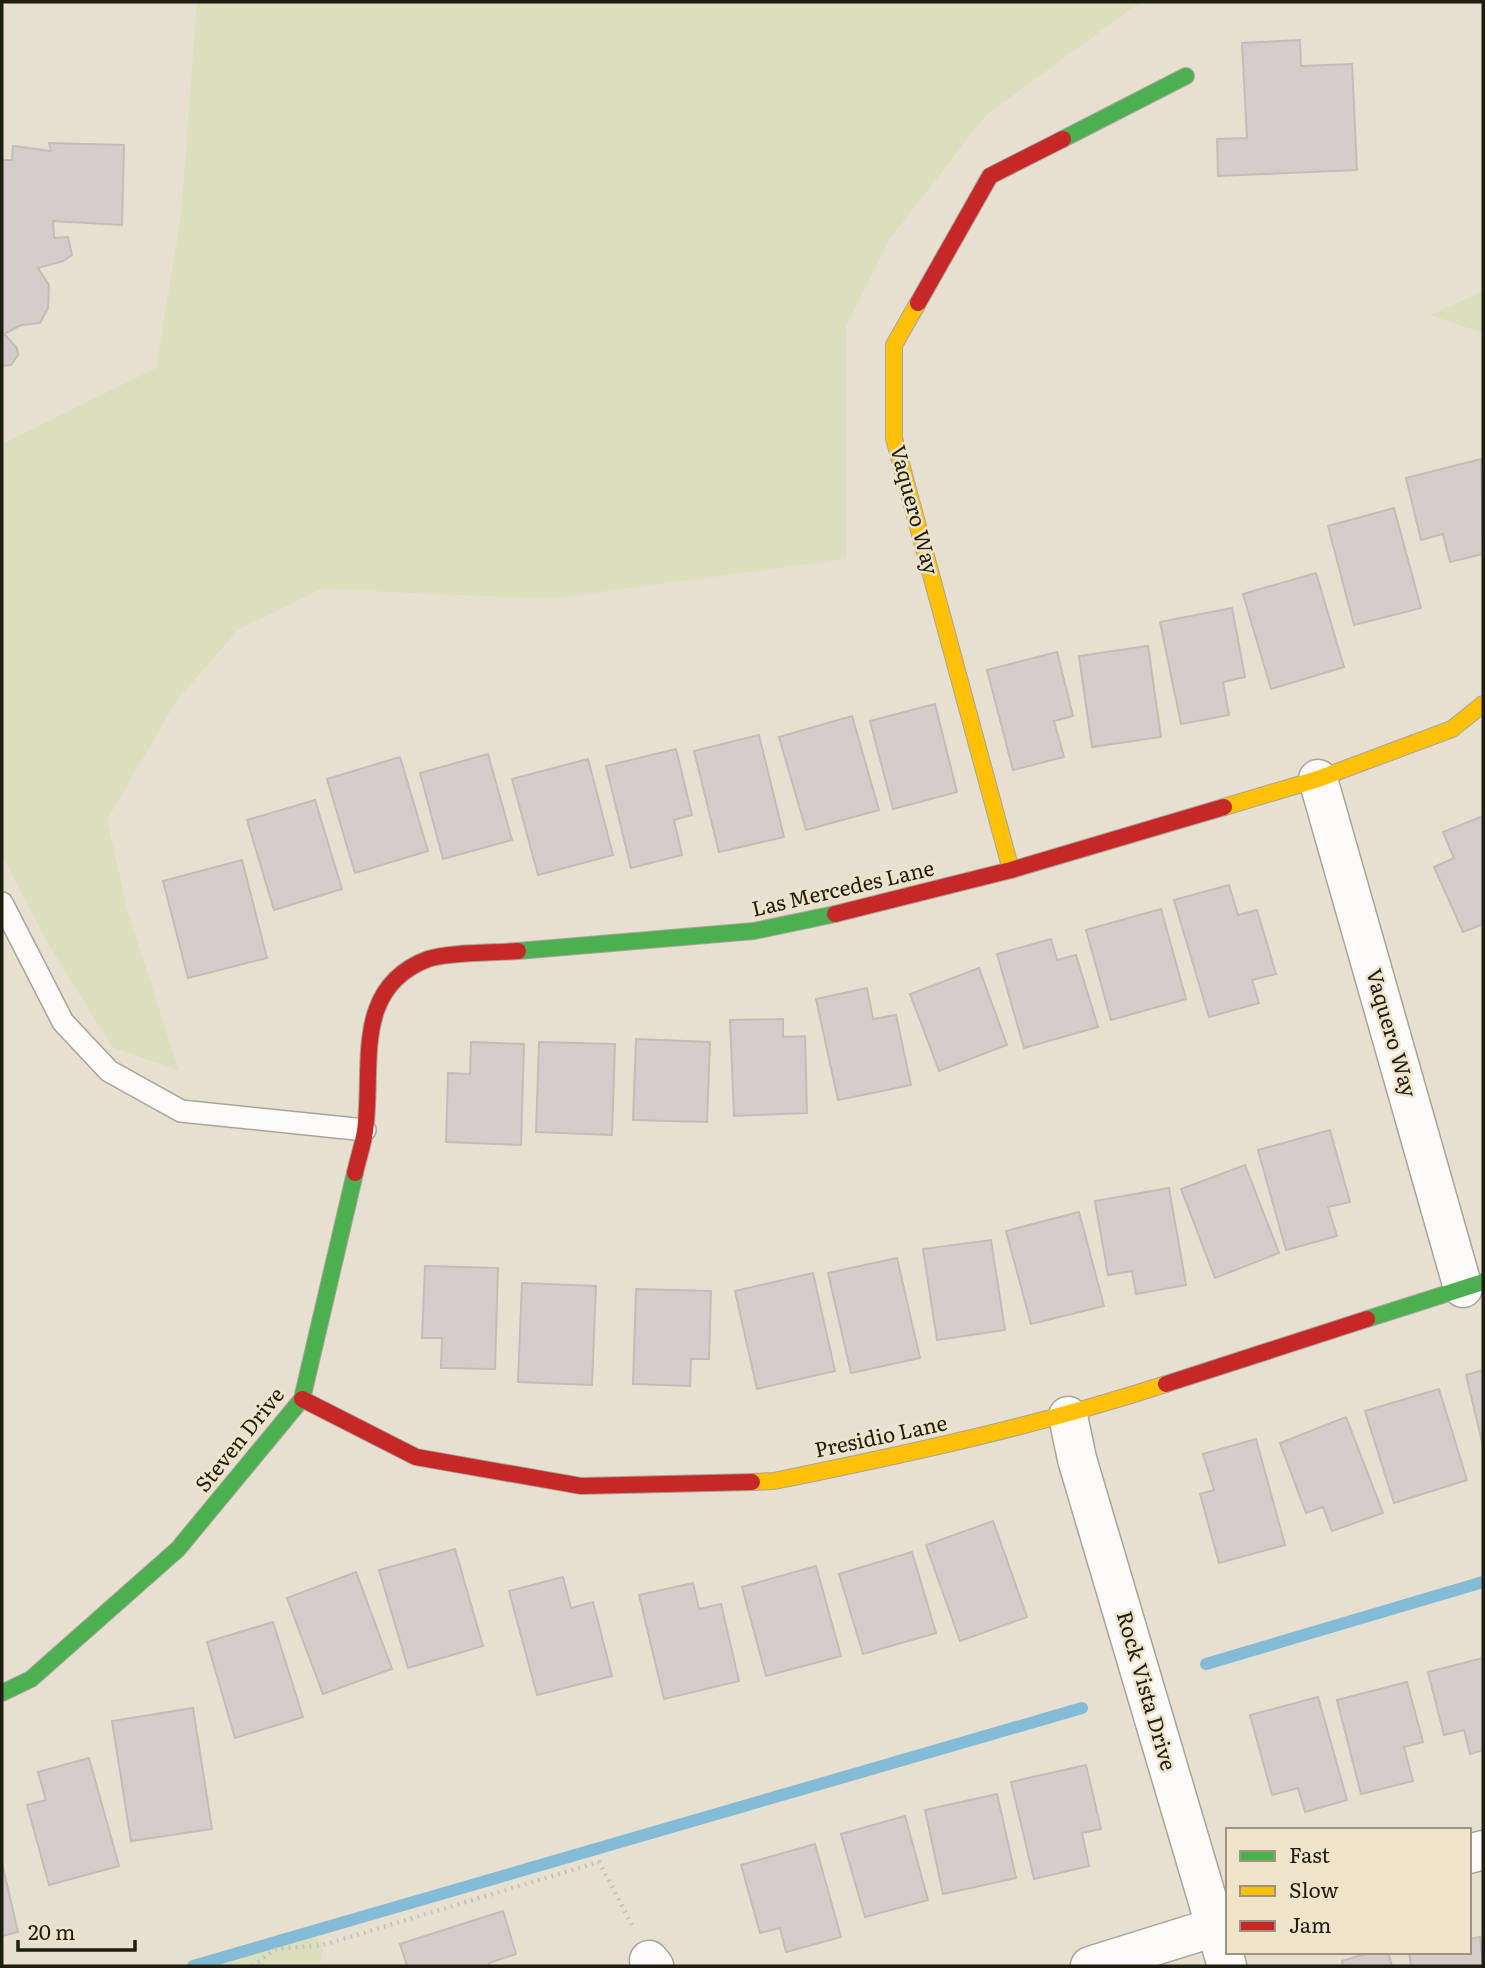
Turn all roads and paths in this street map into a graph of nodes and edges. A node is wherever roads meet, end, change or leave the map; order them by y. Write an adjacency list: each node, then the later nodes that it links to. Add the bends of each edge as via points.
1 (1186, 76): 4 (street, Vaquero Way, via 990,176 894,345 894,438)
2 (1483, 704): 3 (street, Las Mercedes Lane, via 1451,729)
3 (1318, 779): 4 (street, Las Mercedes Lane); 8 (street, Vaquero Way)
4 (1011, 870): 6 (street, Las Mercedes Lane, via 754,932 430,958 402,972)
5 (2, 903): 7 (lane, via 63,1022 109,1071 181,1111)
6 (379, 1000): 7 (street, Steven Drive, via 366,1057)
7 (365, 1130): 9 (street, Steven Drive)
8 (1473, 1285): 10 (street, Presidio Lane)
9 (302, 1399): 10 (street, Presidio Lane, via 416,1457 581,1486 774,1480 924,1451); 11 (street, Steven Drive, via 178,1549 31,1679)
10 (1068, 1416): 12 (street, Rock Vista Drive, via 1081,1472)
11 (2, 1693)
12 (1221, 1925): 15 (street); 16 (street, Rock Vista Drive)
13 (652, 1963): 14 (path, via 599,1862 323,1945 276,1949)
14 (252, 1966)
15 (1090, 1966)
16 (1227, 1966)

